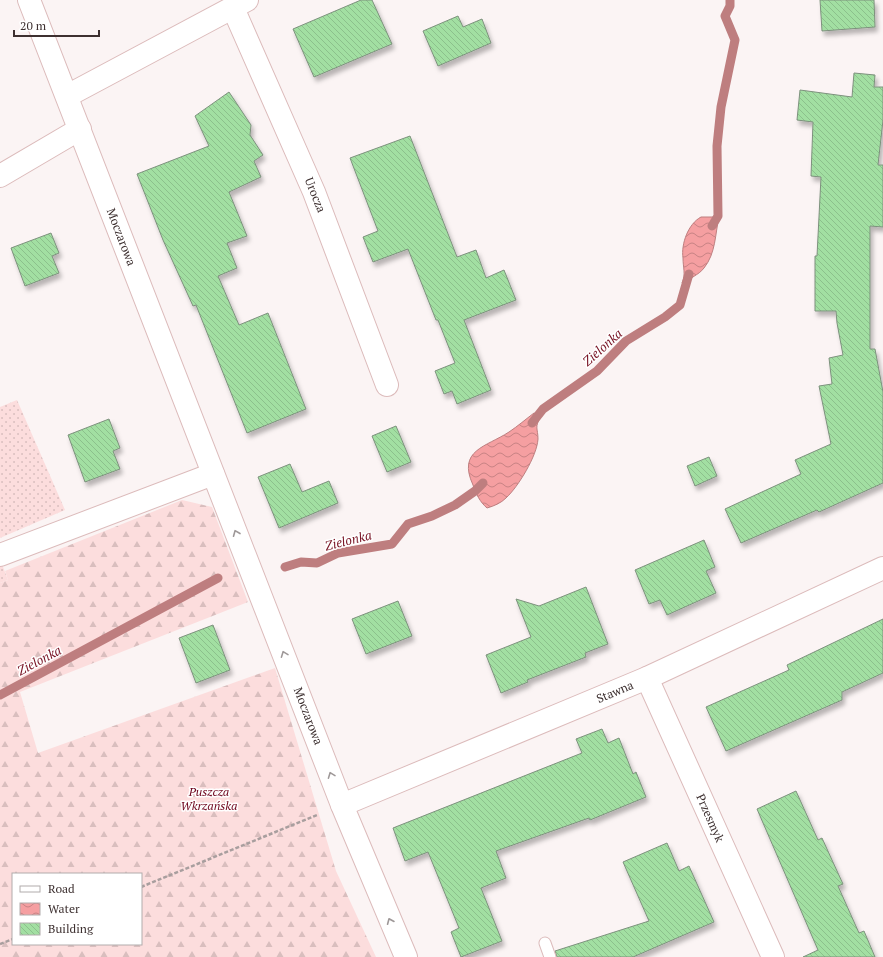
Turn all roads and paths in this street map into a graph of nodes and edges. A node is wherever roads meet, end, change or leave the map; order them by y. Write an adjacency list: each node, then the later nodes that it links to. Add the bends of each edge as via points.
1 (28, 0): 3 (street, Moczarowa)
2 (240, 4): 3 (street, Urocza); 6 (street, Urocza)
3 (67, 96): 4 (street, Moczarowa)
4 (80, 129): 5 (street); 7 (street, Moczarowa)
5 (0, 176)
6 (387, 385)
7 (213, 474): 8 (street); 11 (street, Moczarowa, one-way to 7)
8 (0, 555)
9 (883, 568): 10 (street, Stawna)
10 (647, 678): 11 (street, Stawna); 18 (street, Przesmyk)
11 (342, 805): 12 (path); 16 (street, Moczarowa, one-way to 11)
12 (142, 887)
13 (12, 939): 14 (path)
14 (0, 944)
15 (545, 944): 17 (lane)
16 (406, 957)
17 (550, 957)
18 (774, 957)

